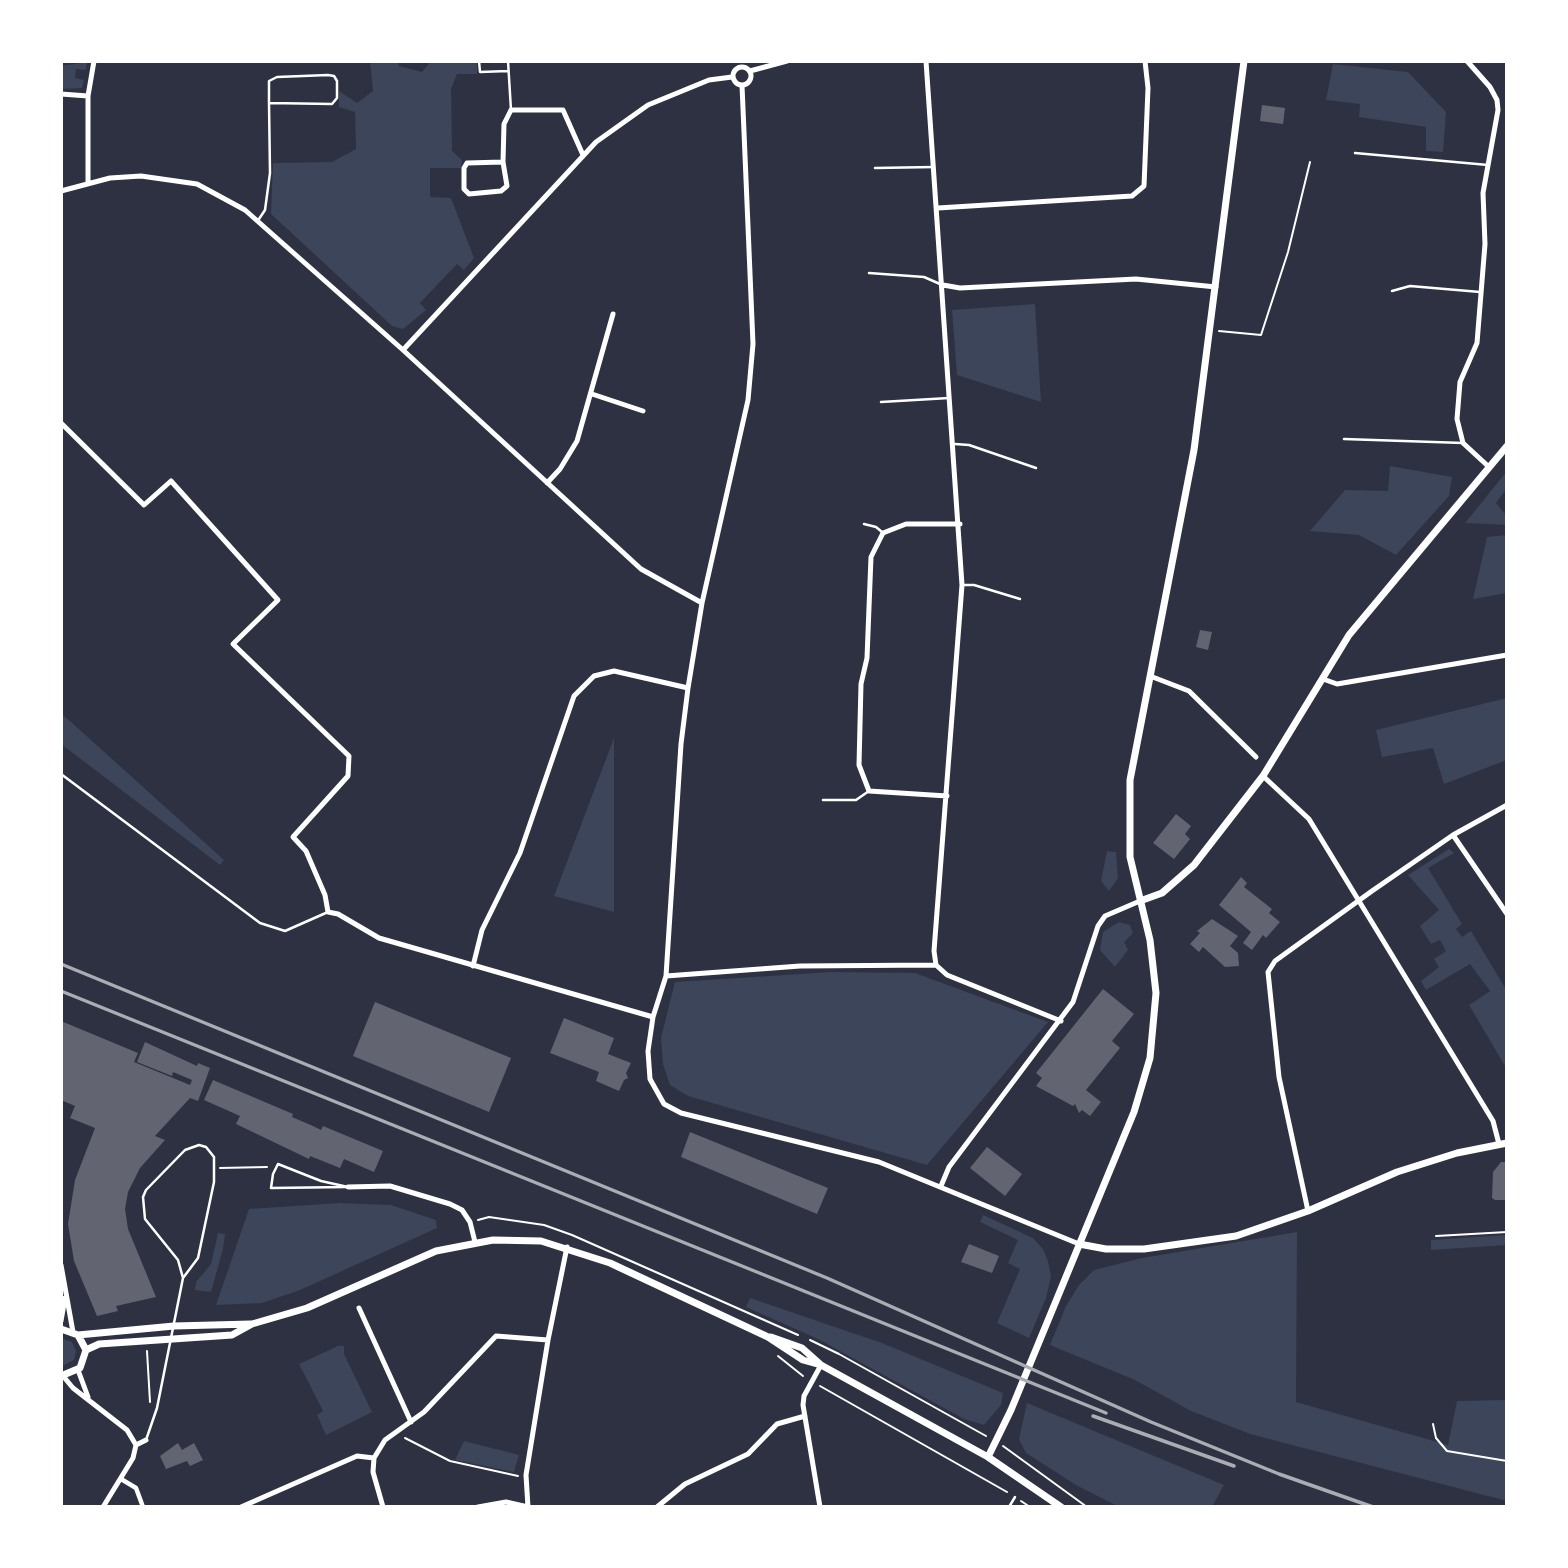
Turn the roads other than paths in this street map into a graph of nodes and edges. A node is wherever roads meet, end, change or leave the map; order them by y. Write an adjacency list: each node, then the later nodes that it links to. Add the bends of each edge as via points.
1 (94, 61): 15 (street)
2 (479, 61): 10 (lane, via 480,72)
3 (508, 61): 10 (lane)
4 (787, 61): 11 (street)
5 (926, 61): 24 (street)
6 (1144, 61): 28 (street, via 1148,102 1144,186 1132,196)
7 (1244, 61): 32 (street)
8 (1467, 61): 18 (street, via 1490,87)
9 (739, 64): 11 (street); 12 (street)
10 (508, 71): 17 (lane)
11 (750, 71): 13 (street, via 751,78)
12 (732, 77): 13 (street); 21 (street, via 709,80 648,105)
13 (742, 85): 54 (street, via 753,344 748,400)
14 (61, 94): 15 (street)
15 (88, 96): 26 (street)
16 (269, 103): 16 (lane, via 332,104 337,98 337,81 328,75 278,77 269,81); 29 (lane, via 270,173 265,210)
17 (511, 110): 21 (street, via 563,110); 22 (street, via 504,124)
18 (1499, 110): 19 (street); 23 (street)
19 (1507, 111)
20 (1355, 153): 23 (lane)
21 (583, 155): 36 (street)
22 (503, 162): 22 (street, via 467,163 464,189 469,194 501,191 507,186)
23 (1491, 165): 34 (street, via 1483,193 1485,244)
24 (934, 167): 25 (lane); 28 (street)
25 (875, 168)
26 (88, 184): 27 (street); 29 (street, via 141,176 197,184)
27 (61, 191)
28 (938, 208): 31 (street)
29 (259, 219): 36 (street)
30 (869, 274): 31 (lane, via 924,277)
31 (943, 285): 32 (street, via 960,288 1136,279); 38 (street)
32 (1216, 286): 56 (street, via 1194,450)
33 (1392, 291): 34 (lane, via 1410,286)
34 (1480, 292): 43 (street, via 1477,343 1460,382 1457,419)
35 (613, 314): 37 (street)
36 (403, 350): 48 (street)
37 (592, 394): 40 (street); 48 (street, via 577,441)
38 (949, 398): 39 (lane); 44 (street)
39 (881, 402)
40 (643, 411)
41 (61, 423): 69 (street, via 144,505 171,481 278,600 233,644 349,755 348,776 293,837 306,851)
42 (1344, 439): 43 (lane)
43 (1463, 443): 46 (street)
44 (955, 444): 47 (lane); 50 (street)
45 (1507, 446): 46 (street)
46 (1489, 467): 57 (street, via 1349,635)
47 (1036, 468)
48 (547, 483): 54 (street, via 641,569)
49 (864, 524): 51 (lane)
50 (960, 524): 51 (street, via 906,524); 52 (street)
51 (883, 533): 62 (street, via 871,557 867,658 861,684 859,765)
52 (962, 585): 53 (lane); 63 (street)
53 (1020, 600)
54 (702, 603): 58 (street)
55 (1507, 655): 57 (street, via 1337,684)
56 (1150, 676): 59 (street, via 1189,691); 67 (street, via 1128,807 1130,857)
57 (1323, 679): 61 (street)
58 (688, 688): 72 (street, via 614,671 594,676 574,696 520,853 482,930); 73 (street)
59 (1256, 757)
60 (61, 774): 69 (lane, via 260,923 285,931)
61 (1263, 776): 67 (street, via 1178,882 1162,894); 68 (street, via 1309,820)
62 (869, 791): 63 (street); 64 (lane, via 856,800)
63 (947, 796): 71 (street, via 933,951)
64 (823, 800)
65 (1507, 805): 66 (street)
66 (1453, 835): 68 (street); 70 (street)
67 (1140, 901): 75 (street, via 1105,916 1098,926 1081,984); 81 (street, via 1156,993 1150,1058 1134,1112)
68 (1357, 902): 76 (street); 79 (street, via 1275,961 1268,972 1279,1077)
69 (328, 912): 72 (street, via 379,938)
70 (1507, 914)
71 (936, 965): 73 (street, via 800,966); 75 (street, via 947,975)
72 (473, 966): 74 (street)
73 (666, 976): 74 (street)
74 (653, 1017): 77 (street, via 650,1079 664,1104 681,1113 879,1162)
75 (1060, 1021): 77 (street, via 949,1167)
76 (1503, 1143): 79 (street, via 1397,1172)
77 (941, 1186): 81 (street)
78 (348, 1187): 78 (lane, via 271,1188 278,1164); 80 (street, via 390,1186 450,1203 470,1222)
79 (1308, 1211): 81 (street, via 1201,1243 1144,1249)
80 (475, 1242): 82 (street, via 516,1239); 88 (street, via 436,1251 307,1308)
81 (1079, 1244): 103 (street)
82 (567, 1247): 93 (street); 95 (street, via 621,1267)
83 (61, 1265): 85 (street)
84 (183, 1278): 84 (lane, via 198,1258 216,1168 206,1147 192,1146 143,1197 145,1219 178,1260); 89 (lane)
85 (65, 1295): 87 (street); 91 (street)
86 (359, 1308): 100 (street)
87 (61, 1321)
88 (252, 1324): 89 (street); 92 (street, via 232,1335)
89 (174, 1326): 91 (street); 92 (lane)
90 (61, 1329): 91 (street)
91 (76, 1333): 94 (street)
92 (171, 1339): 94 (street, via 99,1344); 101 (lane)
93 (548, 1340): 100 (street, via 496,1336); 112 (street, via 526,1475)
94 (86, 1350): 96 (street)
95 (821, 1365): 99 (street, via 804,1396); 103 (street)
96 (78, 1370): 97 (street); 98 (street)
97 (62, 1376): 98 (street)
98 (88, 1398): 102 (street, via 131,1434)
99 (805, 1416): 113 (street, via 777,1424 748,1454 685,1484); 114 (street)
100 (411, 1422): 104 (street, via 379,1447)
101 (146, 1440): 102 (street)
102 (136, 1445): 105 (street)
103 (988, 1457): 116 (street)
104 (374, 1458): 109 (street, via 357,1457); 110 (street, via 373,1472)
105 (121, 1479): 107 (street); 108 (street, via 136,1488)
106 (1015, 1497): 115 (lane)
107 (103, 1507)
108 (143, 1507)
109 (241, 1507)
110 (383, 1507)
111 (478, 1507): 112 (street, via 506,1502)
112 (528, 1507)
113 (657, 1507)
114 (820, 1507)
115 (1009, 1507)
116 (1062, 1507)

